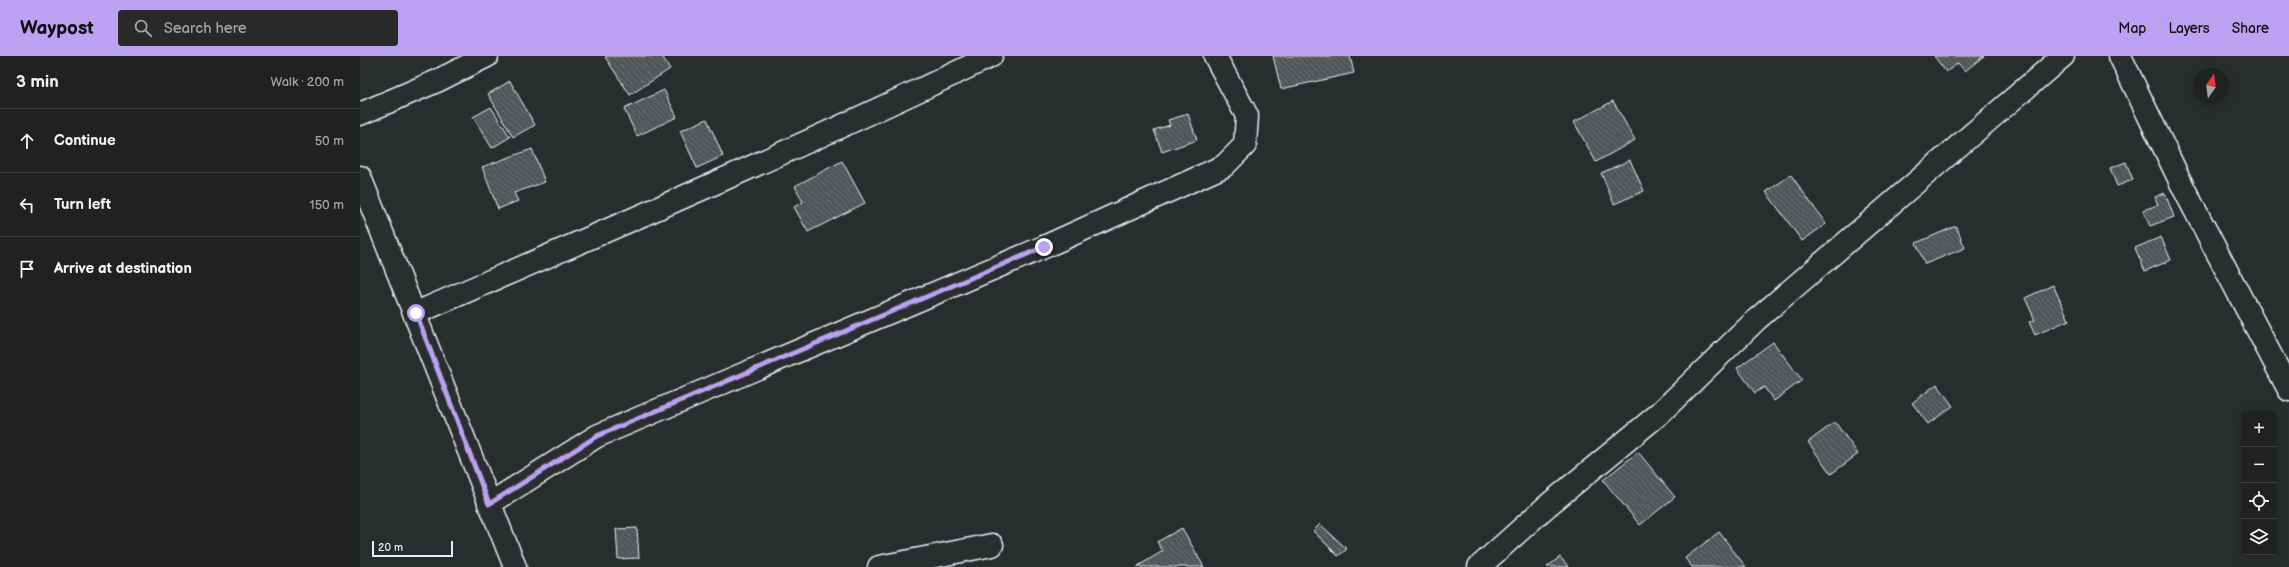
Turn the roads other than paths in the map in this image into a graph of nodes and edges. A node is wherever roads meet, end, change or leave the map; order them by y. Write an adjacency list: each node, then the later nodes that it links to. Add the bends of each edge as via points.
1 (487, 56): 6 (street)
2 (992, 56): 8 (street, via 668,205)
3 (1215, 56): 10 (street, via 1247,116 1245,145 1224,166 1044,247 597,436)
4 (2063, 56): 14 (street, via 1756,320 1659,414 1547,506)
5 (2120, 56): 9 (street, via 2184,189)
6 (360, 114)
7 (360, 177): 8 (street)
8 (416, 313): 10 (street)
9 (2289, 390)
10 (489, 504): 12 (street)
11 (992, 545): 13 (street)
12 (515, 567)
13 (879, 567)
14 (1479, 567)

